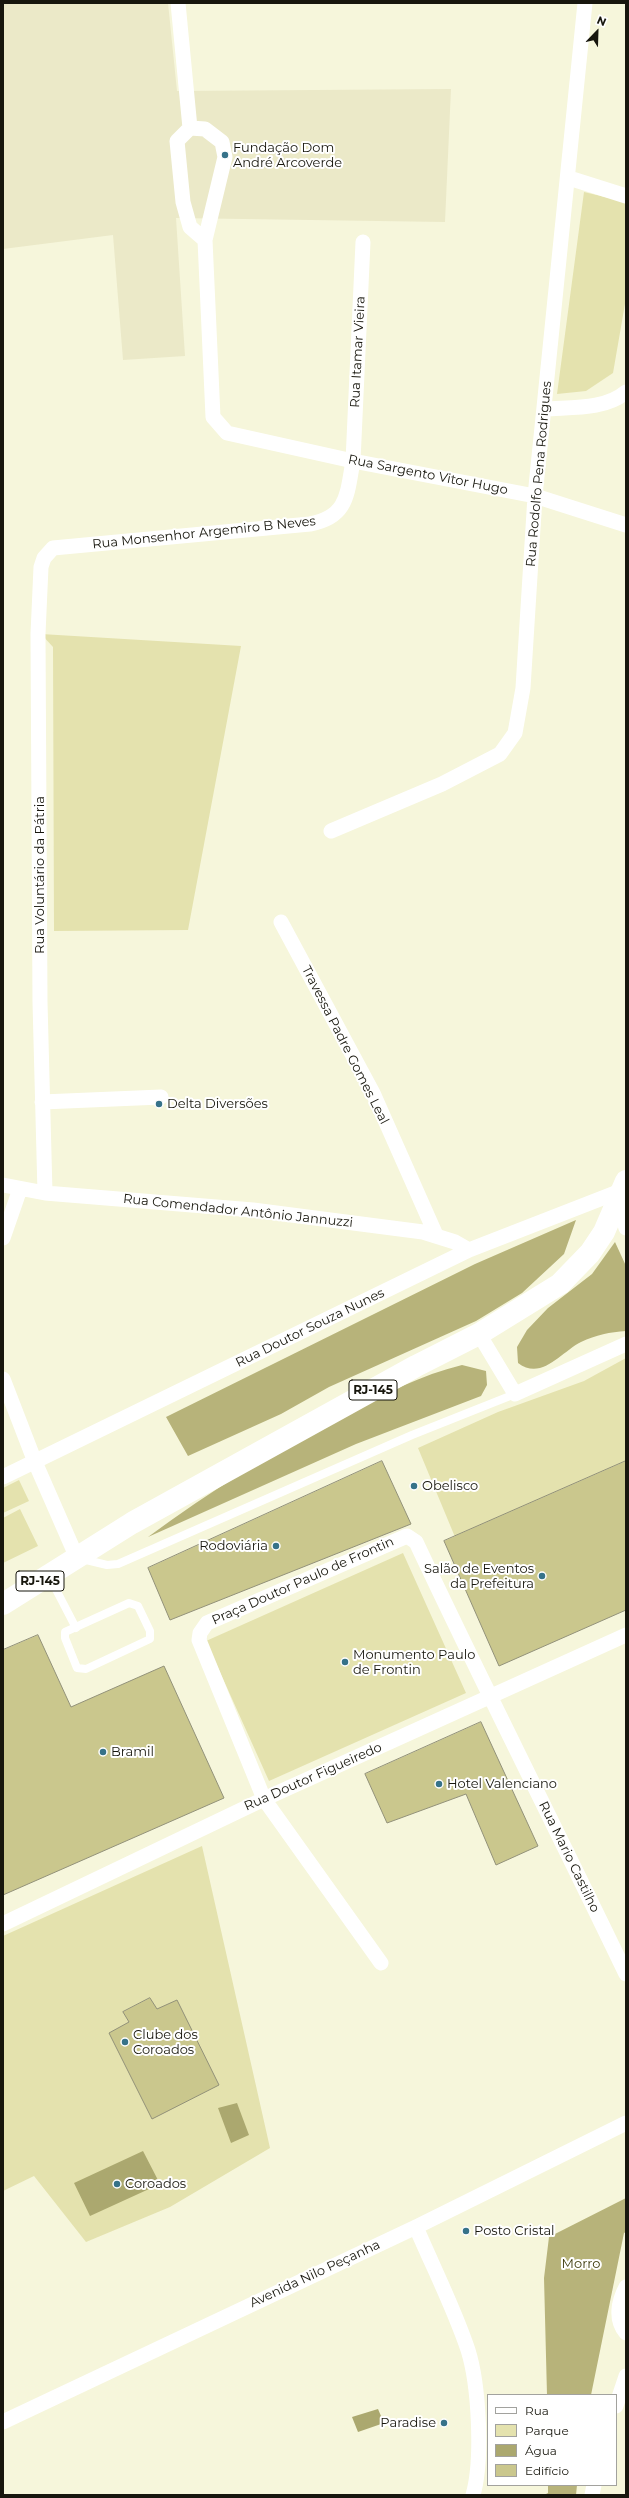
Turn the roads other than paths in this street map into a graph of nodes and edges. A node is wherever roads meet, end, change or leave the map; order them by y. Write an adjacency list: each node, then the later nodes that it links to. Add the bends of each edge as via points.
1 (178, 3): 3 (street)
2 (585, 3): 4 (street, Rua Rodolfo Pena Rodrigues)
3 (190, 128): 6 (street, via 177,141 183,202 190,227); 6 (street, via 205,129 222,142 225,157)
4 (569, 178): 5 (street); 9 (street, Rua Rodolfo Pena Rodrigues)
5 (626, 196)
6 (205, 240): 10 (street, Rua Sargento Vitor Hugo, via 213,417 227,433)
7 (363, 242): 10 (street, Rua Itamar Vieira)
8 (626, 392): 9 (street, via 613,401 598,405)
9 (545, 409): 11 (street, Rua Rodolfo Pena Rodrigues)
10 (353, 461): 11 (street, Rua Sargento Vitor Hugo); 13 (street, Rua Monsenhor Argemiro B Neves, via 342,507 335,515 323,521 166,539 53,548)
11 (535, 496): 12 (street, Rua Sargento Vitor Hugo); 14 (street, Rua Rodolfo Pena Rodrigues, via 523,688 515,733 500,754 442,784)
12 (626, 525)
13 (44, 558): 17 (street, Rua Voluntário da Pátria, via 38,634)
14 (331, 831)
15 (281, 922): 23 (street, Travessa Padre Gomes Leal, via 373,1093)
16 (162, 1097): 17 (street)
17 (42, 1102): 21 (street, Rua Voluntário da Pátria)
18 (3, 1185): 19 (street, Rua Comendador Antônio Jannuzzi)
19 (20, 1189): 21 (street, Rua Comendador Antônio Jannuzzi); 24 (street)
20 (622, 1190): 22 (street); 25 (street, Rua Doutor Souza Nunes); 26 (main road, RJ-145, via 604,1232 590,1254 560,1284)
21 (46, 1192): 23 (street, Rua Comendador Antônio Jannuzzi, via 253,1210)
22 (626, 1228)
23 (436, 1235): 25 (street, Rua Comendador Antônio Jannuzzi)
24 (3, 1238)
25 (469, 1250): 30 (street, Rua Doutor Souza Nunes)
26 (479, 1334): 29 (street); 32 (main road, RJ-145, via 132,1523)
27 (626, 1344): 29 (street)
28 (3, 1379): 30 (street)
29 (515, 1394): 32 (lane, via 412,1435 118,1564 107,1565)
30 (35, 1462): 31 (street, Rua Doutor Souza Nunes); 32 (street)
31 (3, 1477)
32 (77, 1558): 33 (main road, RJ-145)
33 (49, 1576): 34 (main road, RJ-145); 35 (lane)
34 (3, 1604)
35 (76, 1628): 35 (lane, via 65,1632 64,1636 80,1670 147,1642 151,1636 138,1606 129,1603)
36 (626, 1636): 37 (street, Rua Doutor Figueiredo)
37 (489, 1697): 38 (street, Rua Doutor Figueiredo); 38 (street, Praça Doutor Paulo de Frontin, via 416,1542 407,1536 206,1623 199,1640); 41 (street, Rua Mario Castilho, via 560,1836)
38 (264, 1799): 39 (street, Rua Doutor Figueiredo); 40 (street)
39 (3, 1924)
40 (381, 1963)
41 (626, 1974)
42 (626, 2123): 43 (street, Avenida Nilo Peçanha)
43 (416, 2227): 48 (street, Avenida Nilo Peçanha); 49 (street, via 468,2351 474,2383 478,2441 477,2480)
44 (626, 2287): 45 (street, via 619,2306 618,2320)
45 (626, 2333)
46 (626, 2376): 47 (street)
47 (617, 2403)
48 (3, 2422)
49 (473, 2495)

